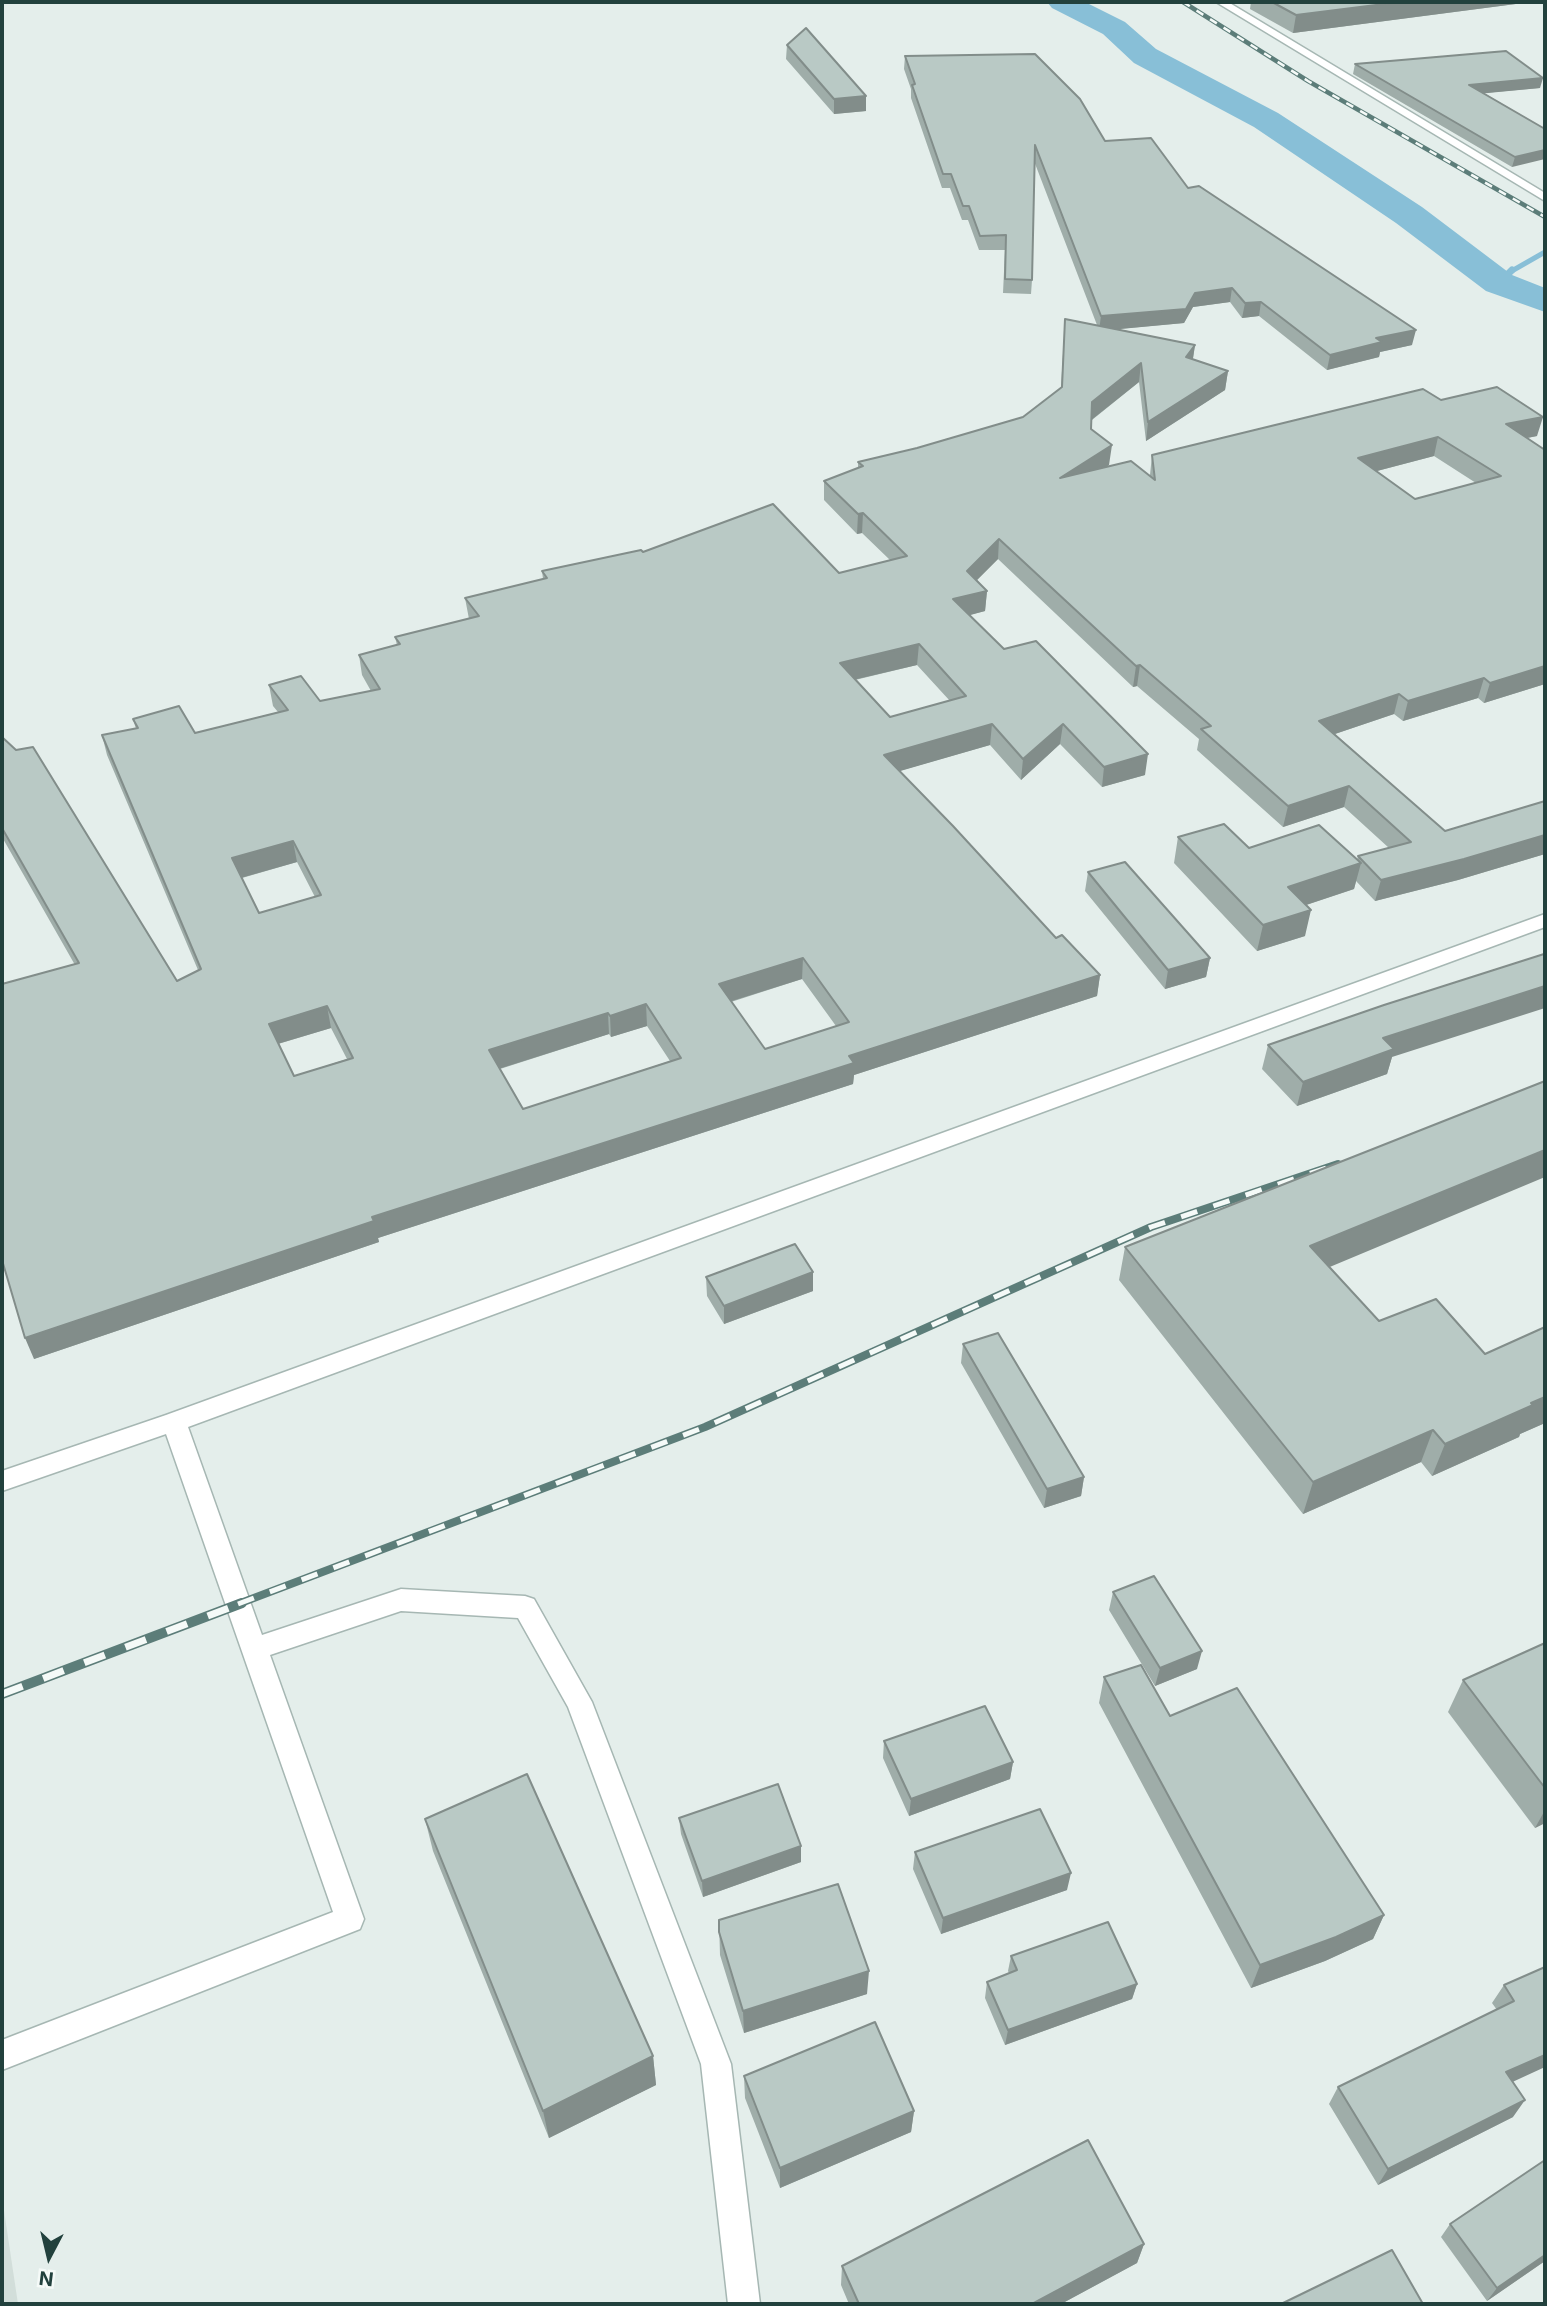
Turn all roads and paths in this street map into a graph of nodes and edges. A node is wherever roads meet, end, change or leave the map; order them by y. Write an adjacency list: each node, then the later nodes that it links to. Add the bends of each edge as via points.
1 (1221, 2): 2 (street)
2 (1545, 198)
3 (1545, 919): 4 (street)
4 (174, 1422): 5 (street); 6 (street)
5 (2, 1481)
6 (255, 1649): 7 (street, via 351,1919); 8 (street, via 401,1600 524,1607 579,1702 716,2064)
7 (2, 2055)
8 (744, 2304)

